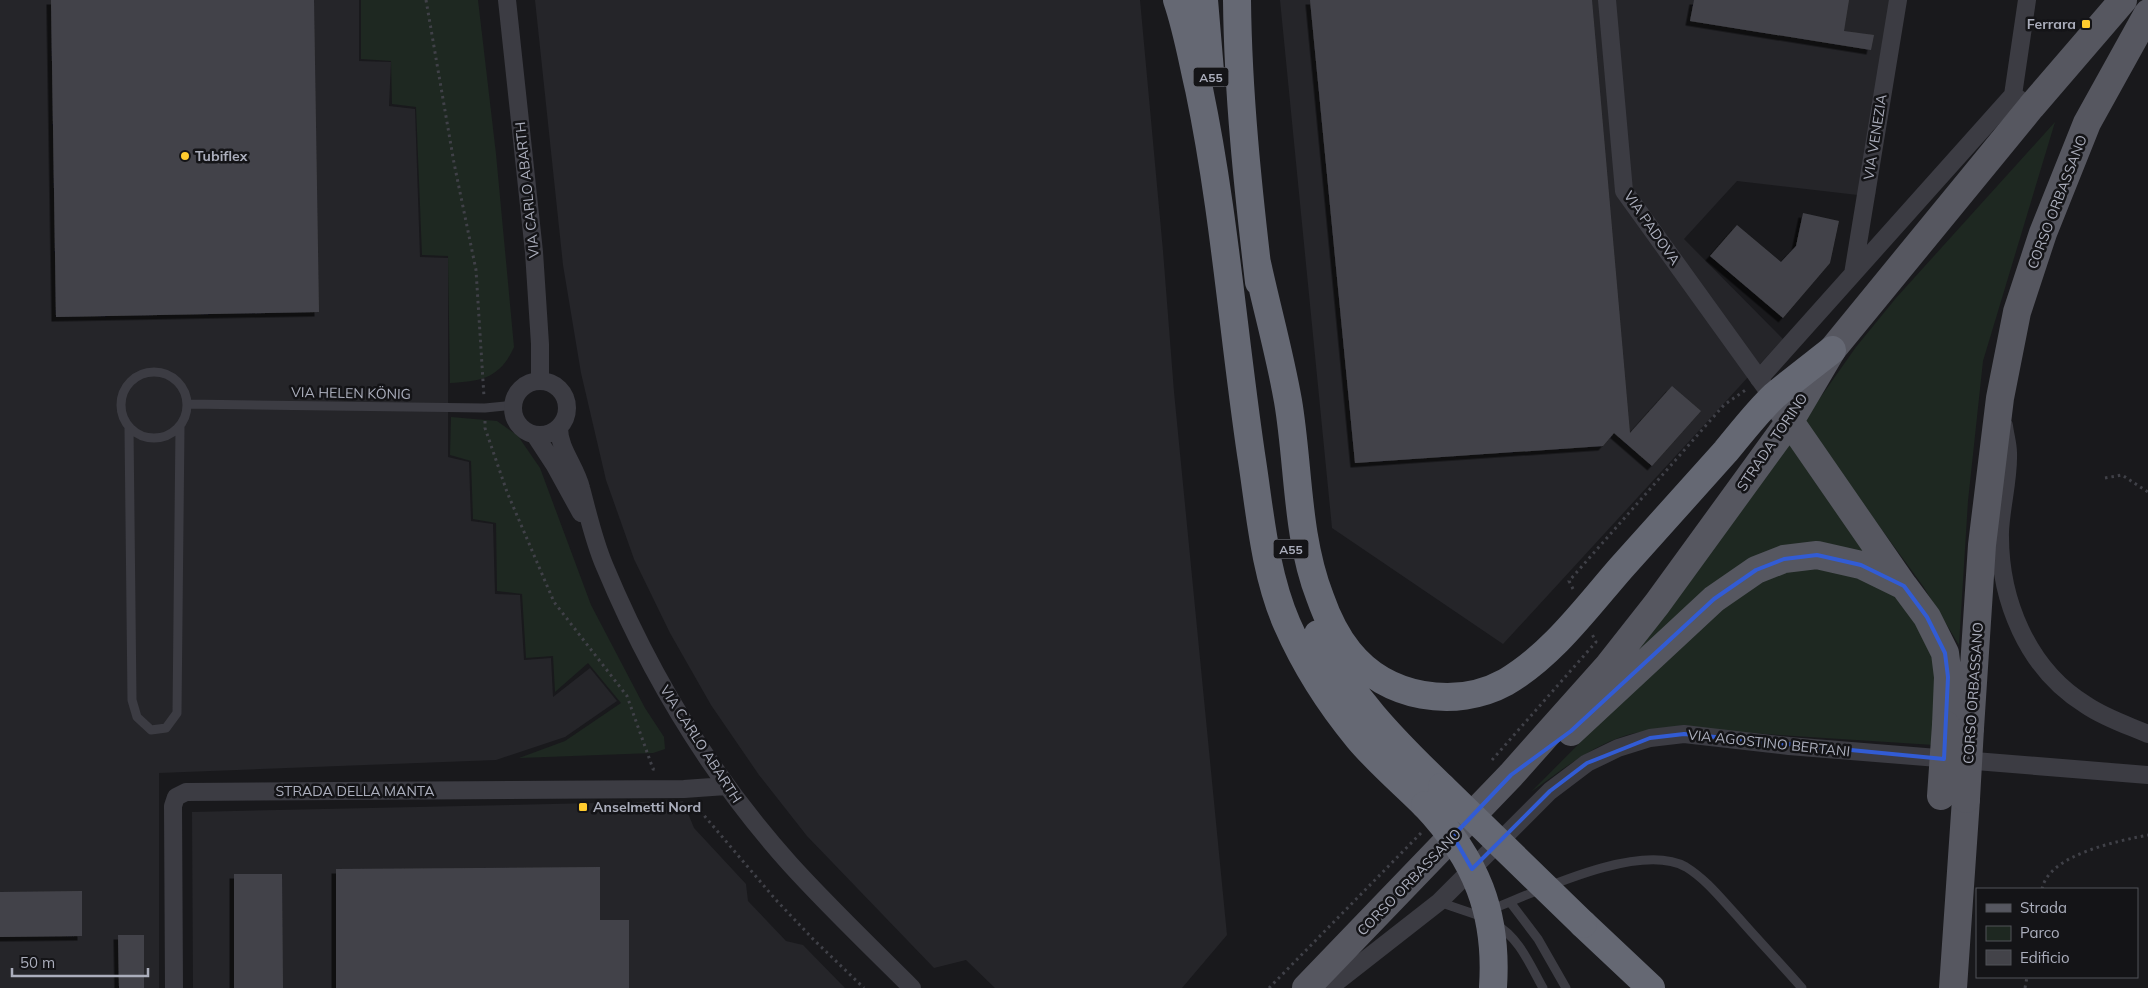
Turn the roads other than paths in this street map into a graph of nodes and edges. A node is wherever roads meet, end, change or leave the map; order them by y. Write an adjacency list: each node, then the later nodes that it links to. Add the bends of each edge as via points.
1 (507, 0): 17 (street, VIA CARLO ABARTH, via 534,252)
2 (1204, 0): 13 (highway, A55, via 1212,92)
3 (1233, 0): 11 (highway, A55)
4 (1237, 0): 11 (highway)
5 (1606, 0): 18 (street, VIA PADOVA, via 1624,191)
6 (1898, 0): 15 (street, VIA VENEZIA)
7 (2027, 0): 12 (street)
8 (2123, 0): 12 (main road, STRADA TORINO)
9 (1182, 8): 13 (highway)
10 (2147, 17): 19 (main road, CORSO ORBASSANO, via 2087,122 2043,233 2017,312)
11 (1237, 46): 14 (highway, A55)
12 (2022, 101): 15 (street, STRADA TORINO); 16 (main road, STRADA TORINO)
13 (1213, 154): 34 (highway, A55, via 1248,434 1275,593 1308,667 1359,740)
14 (1256, 263): 18 (highway, via 1288,402 1303,528 1318,594 1340,640 1358,662 1380,679 1407,691 1437,697 1464,696 1492,689 1519,674 1571,625); 34 (highway, A55, via 1284,513 1293,564 1303,595 1326,651)
15 (1852, 275): 18 (street, STRADA TORINO)
16 (1832, 350): 18 (highway); 22 (main road, STRADA TORINO)
17 (540, 381): 21 (street, via 520,391); 25 (street, via 557,387 567,402 567,412)
18 (1766, 388): 22 (main road)
19 (2000, 398): 29 (main road, CORSO ORBASSANO); 30 (street, CORSO ORBASSANO, via 2008,454 2000,532 2002,565 2014,617 2041,664 2062,687 2106,717)
20 (187, 404): 21 (lane, VIA HELEN KÖNIG, via 485,408); 23 (lane, via 186,416); 24 (lane, via 180,385 172,378 163,373 142,374 132,380 121,397 120,408)
21 (514, 405): 26 (street, VIA CARLO ABARTH, via 521,427)
22 (1790, 421): 28 (main road); 32 (main road, STRADA TORINO, via 1657,604 1609,665)
23 (180, 426): 24 (lane, via 161,438 144,437); 24 (lane, via 177,713 166,728 151,730 137,717 132,700)
24 (129, 428)
25 (559, 428): 26 (street, via 552,433); 27 (street, VIA CARLO ABARTH, via 559,438 580,481)
26 (535, 435): 27 (street, VIA CARLO ABARTH)
27 (594, 538): 33 (street, VIA CARLO ABARTH, via 651,664)
28 (1904, 586): 29 (main road, via 1927,617 1945,653); 32 (main road, via 1862,565 1817,555 1784,559 1756,570 1714,600 1571,732)
29 (1958, 727): 47 (main road, CORSO ORBASSANO, bridge, via 1954,798 1961,856)
30 (2148, 734)
31 (2148, 775): 35 (street, VIA AGOSTINO BERTANI, via 1798,747 1684,734 1650,738 1618,748 1587,763 1550,791)
32 (1511, 776): 41 (main road, CORSO ORBASSANO)
33 (726, 786): 39 (street, STRADA DELLA MANTA, via 684,790 186,792 176,797 173,806); 40 (street, VIA CARLO ABARTH, via 815,892)
34 (1434, 796): 38 (highway, bridge, via 1486,903 1493,936); 45 (highway, bridge, via 1583,924)
35 (1439, 902): 37 (lane); 42 (street, VIA AGOSTINO BERTANI)
36 (1510, 902): 37 (lane); 44 (lane, via 1538,939); 46 (lane, via 1588,872 1639,860 1663,860 1685,867 1706,882)
37 (1478, 915): 43 (lane, via 1504,929 1516,940)
38 (1493, 987)
39 (174, 988)
40 (912, 988)
41 (1306, 988)
42 (1329, 988)
43 (1543, 988)
44 (1566, 988)
45 (1651, 988)
46 (1802, 988)
47 (1953, 988)

